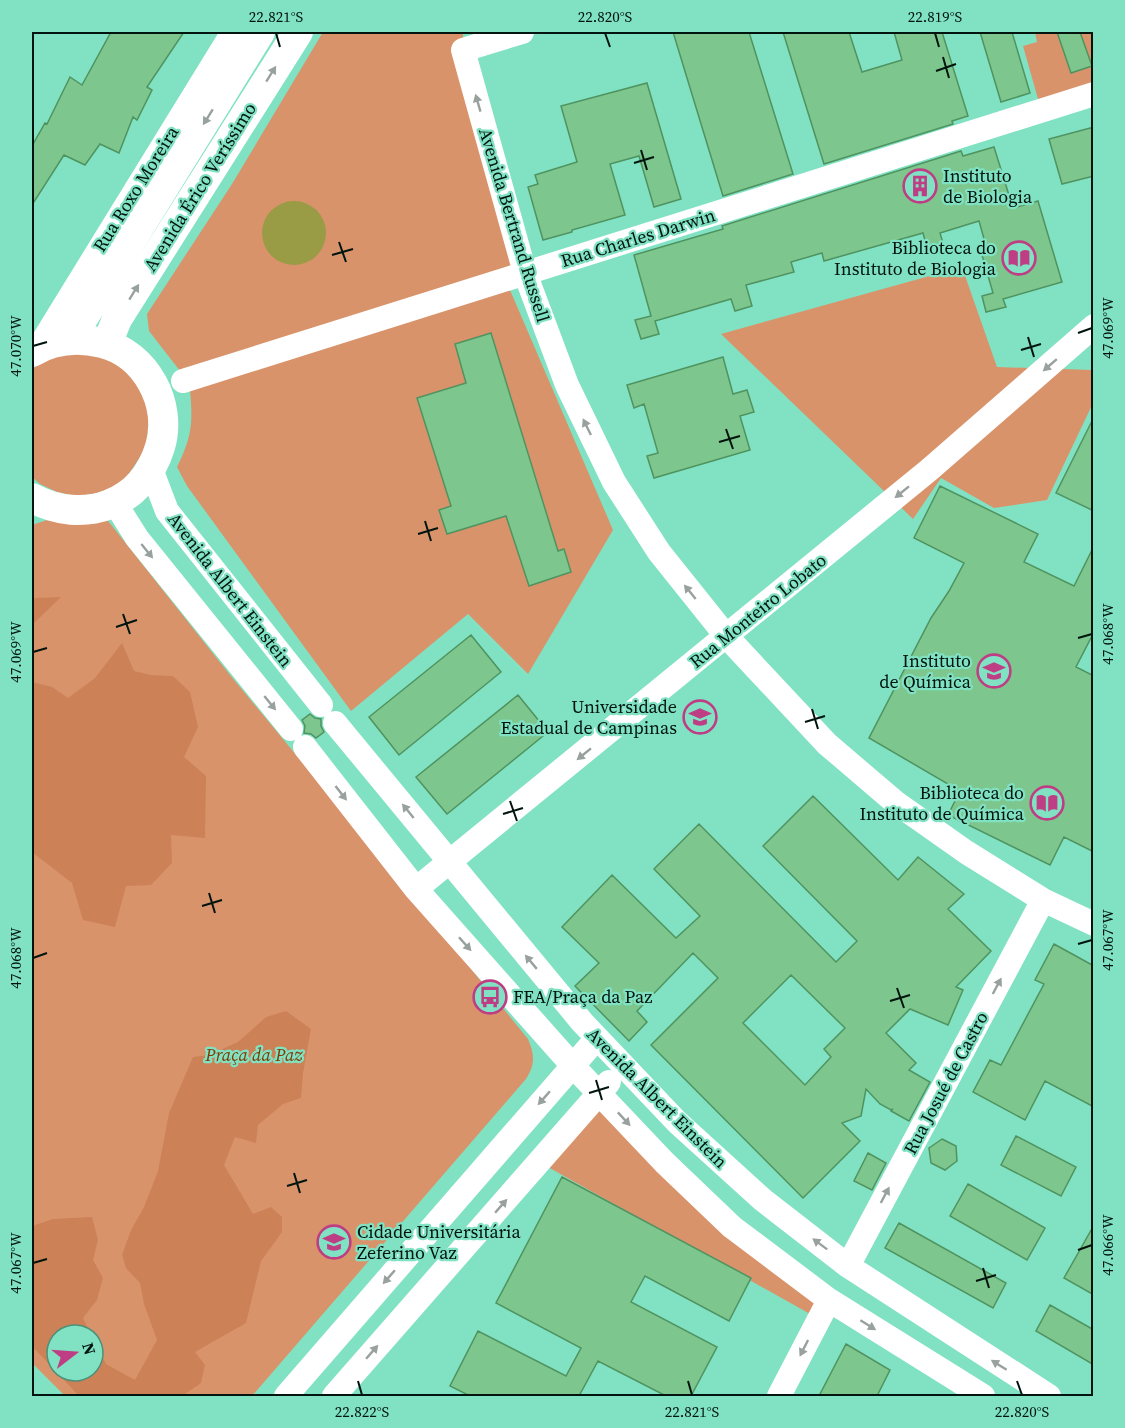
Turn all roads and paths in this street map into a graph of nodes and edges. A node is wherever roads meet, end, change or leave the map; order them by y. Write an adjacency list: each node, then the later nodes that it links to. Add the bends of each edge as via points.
1 (234, 32): 10 (street, Rua Roxo Moreira)
2 (260, 32): 8 (main road, Avenida Érico Veríssimo, one-way to 8)
3 (298, 32): 9 (main road, Avenida Érico Veríssimo, one-way to 3, via 117,319)
4 (522, 32): 6 (street, Avenida Bertrand Russell, one-way to 4, via 463,50)
5 (1094, 94): 6 (street, Rua Charles Darwin)
6 (525, 273): 11 (street, Rua Charles Darwin); 15 (street, Avenida Bertrand Russell, one-way to 6, via 659,552 614,482 567,386)
7 (1094, 326): 15 (street, Rua Monteiro Lobato, one-way to 15, via 947,455)
8 (70, 339): 9 (main road); 10 (main road)
9 (107, 344): 12 (main road, via 140,364 159,397 163,422 160,446)
10 (35, 350)
11 (183, 381)
12 (151, 469): 14 (main road, via 136,488); 16 (street, Avenida Albert Einstein, one-way to 12, via 167,511)
13 (32, 498): 14 (main road, via 62,510 80,512)
14 (115, 503): 17 (street, Avenida Albert Einstein, one-way to 17, via 136,538)
15 (727, 637): 16 (street, Rua Monteiro Lobato, one-way to 16); 18 (street, Avenida Bertrand Russell, via 827,744 895,802)
16 (449, 863): 17 (street, Rua Monteiro Lobato); 20 (street, Avenida Albert Einstein, one-way to 16)
17 (416, 890): 21 (street, Avenida Albert Einstein, one-way to 21)
18 (1043, 900): 19 (street, Avenida Bertrand Russell); 24 (street, Rua Josué de Castro, one-way to 18)
19 (1094, 924)
20 (597, 1038): 21 (street); 22 (street, Avenida Albert Einstein)
21 (573, 1066): 23 (street, Avenida Albert Einstein); 26 (street, one-way to 26)
22 (623, 1066): 23 (street); 24 (street, Avenida Albert Einstein, one-way to 22, via 763,1200 677,1122)
23 (599, 1093): 25 (street, Avenida Albert Einstein, one-way to 25, via 732,1227); 27 (street, one-way to 23)
24 (848, 1266): 30 (street, Avenida Albert Einstein, one-way to 24)
25 (829, 1300): 28 (street, one-way to 28); 29 (street, Avenida Albert Einstein, one-way to 29)
26 (286, 1396)
27 (334, 1396)
28 (779, 1396)
29 (983, 1396)
30 (1049, 1396)

